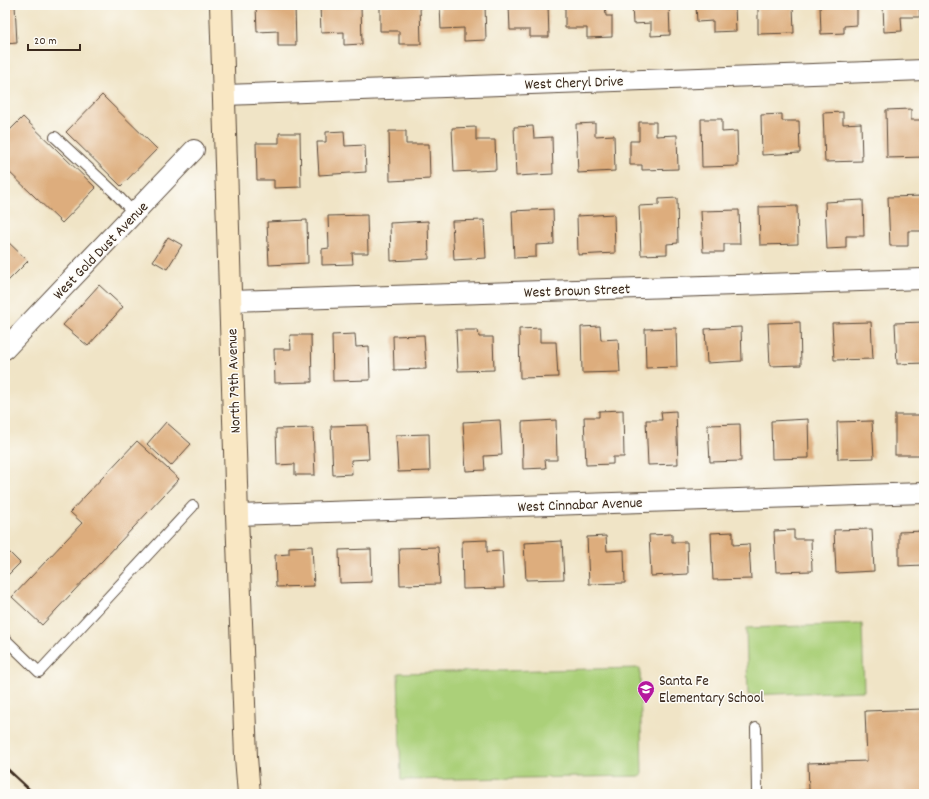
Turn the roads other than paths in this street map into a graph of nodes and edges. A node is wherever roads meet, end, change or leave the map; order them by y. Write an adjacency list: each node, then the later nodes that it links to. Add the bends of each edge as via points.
1 (221, 5): 3 (street, North 79th Avenue)
2 (924, 70): 3 (street, West Cheryl Drive)
3 (224, 95): 8 (street, North 79th Avenue)
4 (55, 137): 6 (lane)
5 (194, 150): 6 (street, West Gold Dust Avenue)
6 (134, 213): 9 (street, West Gold Dust Avenue)
7 (924, 279): 8 (street, West Brown Street)
8 (231, 301): 12 (street, North 79th Avenue)
9 (5, 349)
10 (924, 493): 12 (street, West Cinnabar Avenue)
11 (193, 506): 13 (lane, via 39,672)
12 (237, 515): 15 (street, North 79th Avenue)
13 (5, 639)
14 (756, 728): 16 (lane)
15 (249, 794)
16 (757, 794)

